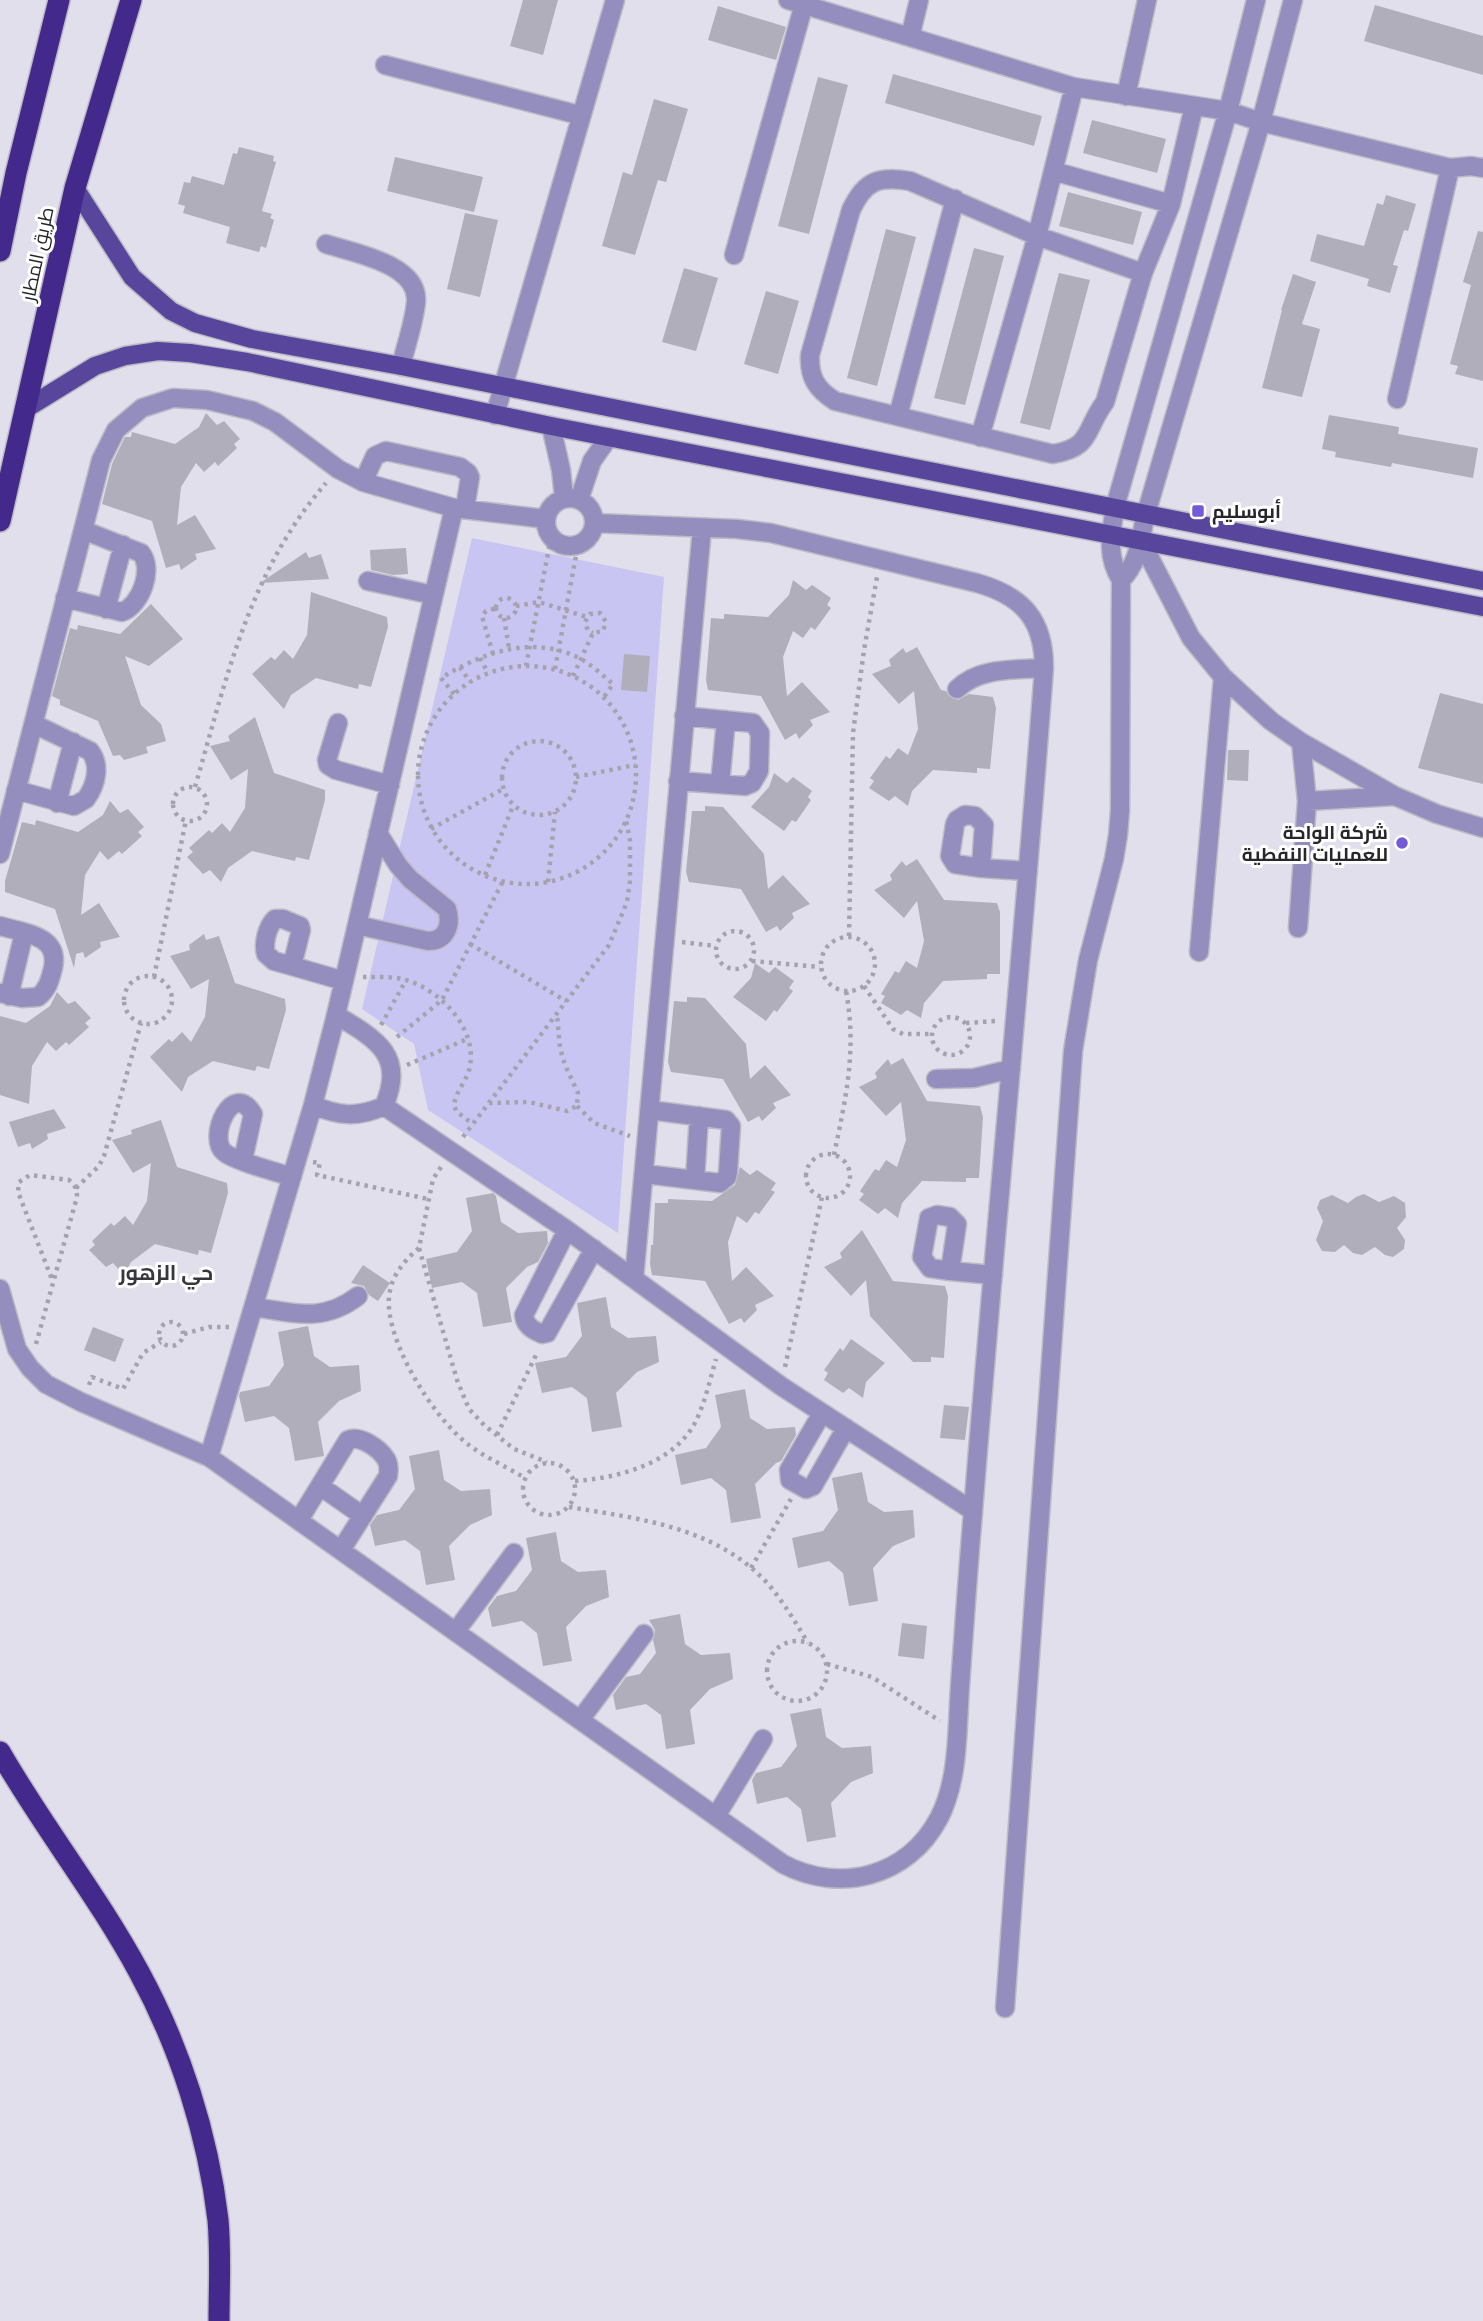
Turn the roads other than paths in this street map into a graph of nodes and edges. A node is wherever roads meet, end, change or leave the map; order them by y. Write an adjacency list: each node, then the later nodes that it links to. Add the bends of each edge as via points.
1 (59, 0): 20 (highway, طريق المطار)
2 (131, 0): 21 (highway, طريق المطار)
3 (615, 0): 15 (street)
4 (919, 0): 9 (street)
5 (1147, 0): 12 (street)
6 (1256, 0): 14 (street)
7 (1293, 0): 16 (street)
8 (796, 2): 9 (street); 28 (street)
9 (910, 37): 11 (street)
10 (385, 65): 15 (street)
11 (1074, 87): 12 (street); 19 (street)
12 (1126, 96): 13 (street)
13 (1194, 106): 14 (street); 24 (street)
14 (1228, 111): 16 (street); 43 (street)
15 (579, 115): 33 (street)
16 (1261, 122): 17 (street); 45 (street)
17 (1450, 168): 18 (street); 34 (street)
18 (1483, 168)
19 (1053, 171): 24 (street); 25 (street)
20 (16, 173): 22 (street); 27 (highway, طريق المطار)
21 (75, 188): 30 (main road, via 110,246 149,294 195,323); 35 (highway, طريق المطار)
22 (0, 194)
23 (955, 199): 25 (street); 37 (street); 37 (street, via 889,177 859,194 810,355 809,369 822,394)
24 (1171, 204): 29 (street)
25 (1037, 236): 29 (street); 40 (street)
26 (327, 244): 32 (street, via 389,264 413,284 416,300)
27 (0, 250)
28 (734, 255)
29 (1143, 273): 40 (street, via 1105,402 1084,441 1070,451 1053,454)
30 (252, 339): 31 (main road); 32 (main road)
31 (247, 362): 35 (main road, via 190,352 125,356 95,366); 36 (main road)
32 (401, 366): 33 (main road)
33 (502, 387): 36 (street); 43 (main road)
34 (1397, 400)
35 (27, 408): 47 (highway, طريق المطار)
36 (495, 415): 38 (main road)
37 (898, 416): 40 (street)
38 (551, 426): 39 (main road); 42 (street)
39 (609, 437): 42 (street); 51 (main road)
40 (981, 437)
41 (363, 482): 44 (street); 44 (street, via 375,456 386,451 460,467 470,477); 50 (street, via 253,411 173,398 142,408 116,430 101,460)
42 (572, 499): 46 (street, via 555,503); 48 (street, via 587,505)
43 (1115, 507): 45 (main road); 51 (street)
44 (460, 508): 46 (street); 57 (street)
45 (1146, 514): 52 (street); 56 (main road)
46 (546, 519): 48 (street, via 551,538 568,547 587,540)
47 (0, 521)
48 (595, 523): 49 (street)
49 (702, 528): 61 (street, via 771,533 998,589 1017,600 1031,616 1041,635); 64 (street)
50 (83, 530): 53 (street); 58 (street)
51 (1111, 533): 52 (main road); 54 (street, via 1112,561)
52 (1140, 539): 54 (street, via 1134,565); 59 (main road); 62 (street, via 1191,638)
53 (123, 545): 60 (street); 60 (street, via 141,552 147,571 135,605 122,612)
54 (1121, 580): 124 (street, via 1120,811 1073,1051)
55 (368, 581): 57 (street)
56 (1483, 581)
57 (433, 595): 72 (street)
58 (65, 598): 60 (street); 67 (street)
59 (1483, 607)
60 (106, 608)
61 (1044, 668): 63 (street, via 987,673); 81 (street)
62 (1223, 677): 69 (street); 86 (street)
63 (957, 689)
64 (684, 716): 65 (street); 70 (street)
65 (726, 720): 71 (street); 71 (street, via 757,727 759,771 745,786)
66 (338, 723): 72 (street, via 327,760 331,768)
67 (34, 724): 68 (street); 73 (street)
68 (73, 742): 76 (street); 76 (street, via 95,757 96,772 86,799 74,806)
69 (1301, 742): 74 (street); 75 (street)
70 (678, 781): 71 (street); 95 (street)
71 (720, 784)
72 (390, 785): 78 (street)
73 (16, 790): 76 (street); 79 (street)
74 (1395, 796): 75 (street); 77 (street)
75 (1307, 801): 84 (street)
76 (57, 803)
77 (1483, 828)
78 (378, 833): 82 (street); 82 (street, via 410,879 447,909 447,931 440,939 428,941)
79 (0, 854)
80 (981, 868): 81 (street)
81 (1028, 871): 91 (street)
82 (357, 925): 88 (street)
83 (0, 926): 85 (street)
84 (1298, 928)
85 (24, 933): 89 (street); 89 (street, via 40,937 52,948 48,985 30,999)
86 (1199, 952)
87 (292, 966): 88 (street)
88 (346, 973): 90 (street)
89 (5, 995)
90 (336, 1015): 93 (street); 94 (street, via 379,1044 392,1071)
91 (1011, 1069): 92 (street, via 974,1078); 104 (street)
92 (936, 1079)
93 (313, 1105): 94 (street, via 344,1116); 99 (street)
94 (384, 1106): 101 (street)
95 (650, 1111): 96 (street); 98 (street)
96 (699, 1116): 100 (street); 100 (street, via 726,1119 731,1130 727,1177 720,1183)
97 (243, 1160): 99 (street)
98 (645, 1174): 100 (street); 105 (street)
99 (292, 1177): 108 (street)
100 (695, 1180)
101 (567, 1230): 102 (street); 102 (street, via 524,1315 529,1327 547,1333)
102 (594, 1249): 105 (street)
103 (950, 1271): 104 (street)
104 (993, 1275): 113 (street)
105 (634, 1279): 109 (street)
106 (0, 1289): 111 (street, via 18,1349 46,1384)
107 (358, 1296): 108 (street, via 317,1315)
108 (254, 1307): 111 (street)
109 (822, 1413): 110 (street); 110 (street, via 788,1474 790,1480 806,1489 813,1486)
110 (846, 1428): 113 (street)
111 (209, 1457): 115 (street)
112 (320, 1486): 114 (street); 114 (street, via 348,1440 362,1440 386,1459 389,1467); 115 (street)
113 (973, 1511): 123 (street, via 950,1783 939,1818 916,1847 879,1873 835,1880 783,1864)
114 (363, 1516): 116 (street)
115 (299, 1520): 116 (street)
116 (341, 1550): 118 (street)
117 (514, 1553): 118 (street)
118 (456, 1631): 120 (street)
119 (644, 1634): 120 (street)
120 (580, 1720): 123 (street)
121 (763, 1739): 123 (street)
122 (0, 1752): 125 (highway, via 125,1950 166,2028 205,2148 218,2221)
123 (716, 1816)
124 (1005, 2008)
125 (219, 2321)

